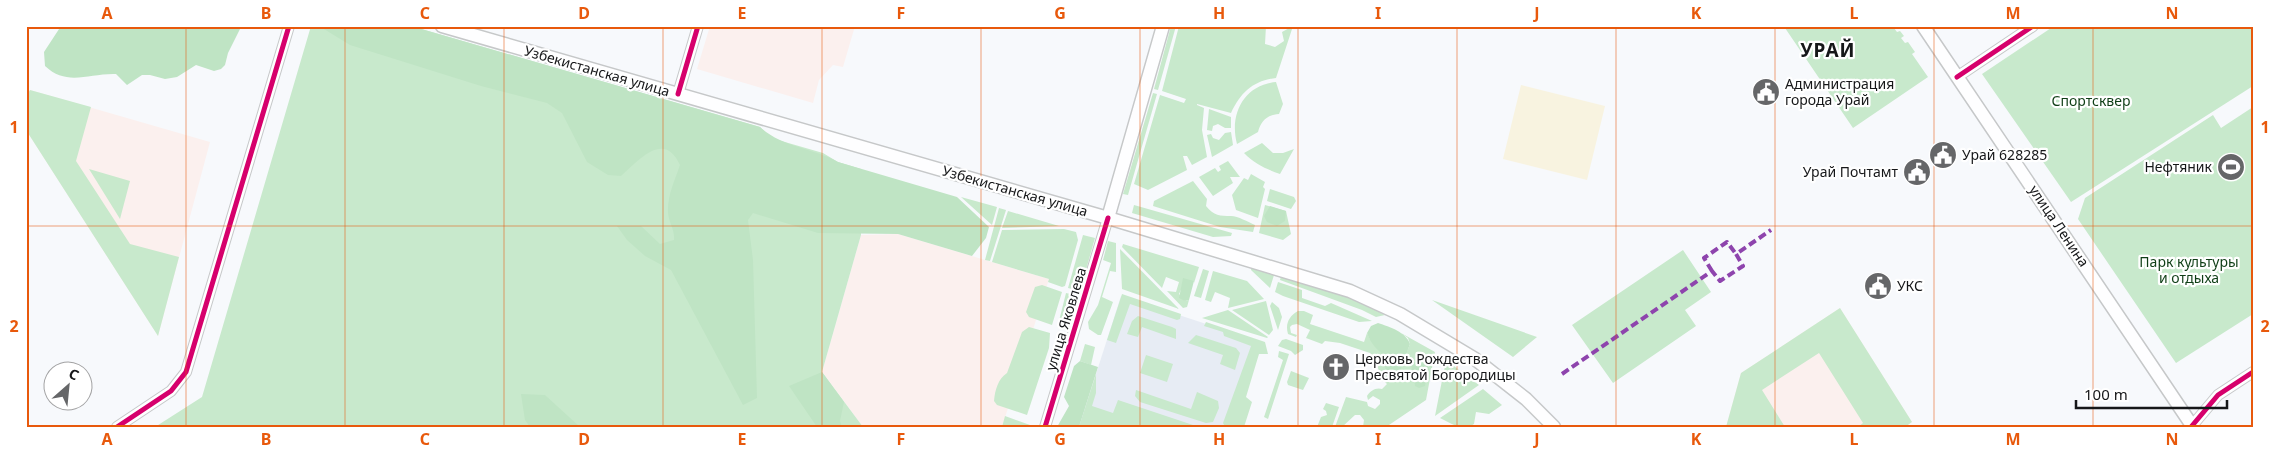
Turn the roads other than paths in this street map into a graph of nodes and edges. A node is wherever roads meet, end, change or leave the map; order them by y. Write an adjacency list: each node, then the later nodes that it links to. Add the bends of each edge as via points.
1 (289, 26): 12 (street, via 186,372 179,384 163,397)
2 (442, 26): 8 (main road, Узбекистанская улица)
3 (698, 26): 8 (street)
4 (1164, 26): 9 (main road, улица Яковлева)
5 (1923, 26): 7 (main road, улица Ленина)
6 (2033, 26): 7 (street)
7 (1957, 77): 11 (main road, улица Ленина)
8 (678, 94): 9 (main road, Узбекистанская улица)
9 (1108, 218): 13 (street, улица Яковлева); 14 (main road, Узбекистанская улица, via 1323,281 1376,302 1476,359 1526,399)
10 (2253, 372): 11 (street, via 2218,395)
11 (2192, 426)
12 (117, 427)
13 (1044, 427)
14 (1554, 427)

